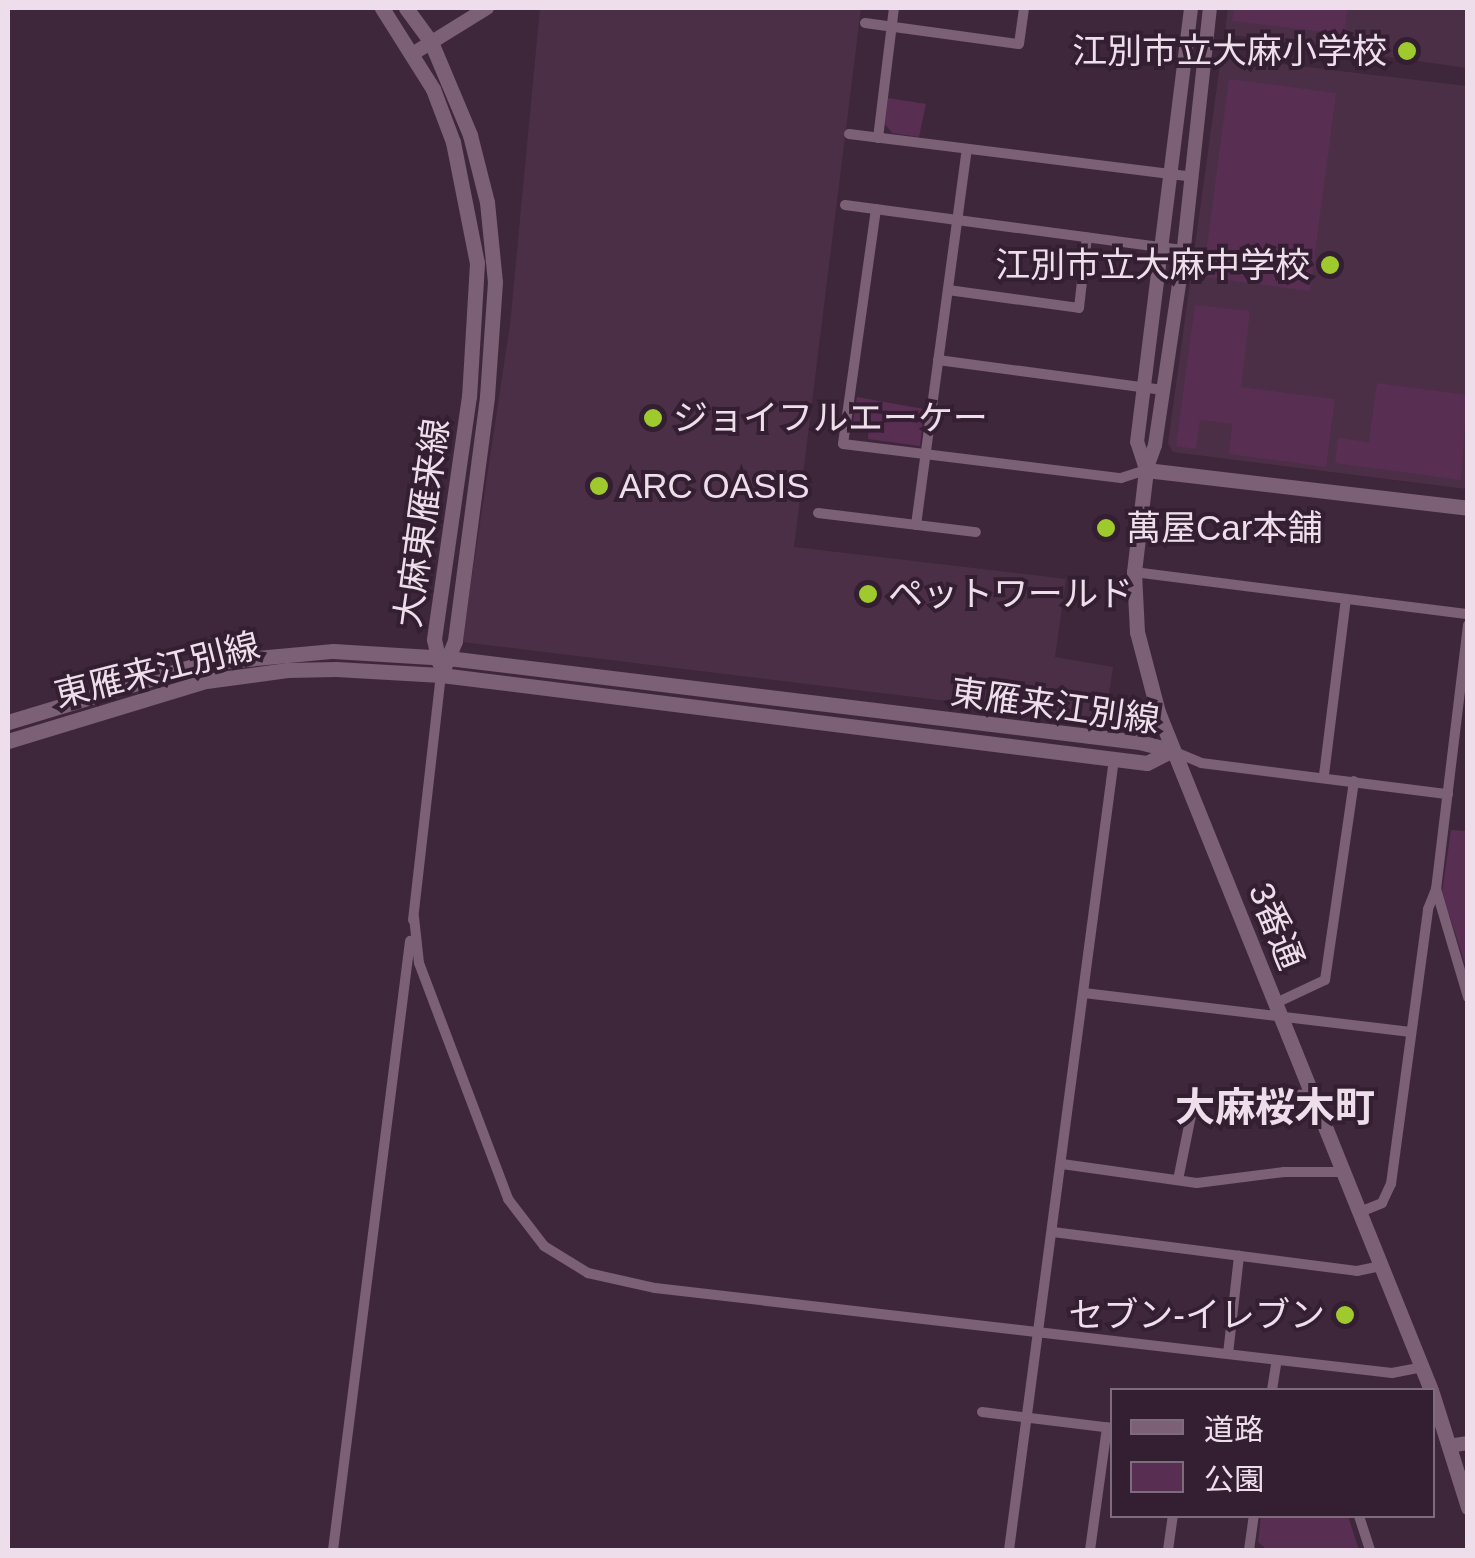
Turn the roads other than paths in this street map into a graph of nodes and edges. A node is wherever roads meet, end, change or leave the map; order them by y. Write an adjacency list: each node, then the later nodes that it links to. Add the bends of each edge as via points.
1 (382, 8): 11 (main road, 大麻東雁来線)
2 (406, 8): 10 (main road, 大麻東雁来線)
3 (487, 8): 10 (street)
4 (894, 8): 9 (street)
5 (1024, 8): 9 (street, via 1019,44)
6 (1190, 8): 15 (street, 3番通)
7 (1210, 8): 16 (street, 3番通)
8 (865, 23): 9 (street)
9 (892, 27): 13 (street)
10 (431, 42): 11 (street); 37 (main road, 大麻東雁来線, via 470,136 487,202 495,282 455,641)
11 (414, 52): 37 (main road, 大麻東雁来線, via 453,142 478,276 470,396 434,639)
12 (849, 134): 13 (street)
13 (878, 138): 14 (street)
14 (967, 149): 15 (street); 19 (street)
15 (1171, 175): 16 (street); 21 (street, 3番通)
16 (1192, 178): 22 (street, 3番通)
17 (845, 204): 18 (street)
18 (876, 209): 19 (street); 27 (street, via 844,444)
19 (958, 220): 20 (street); 23 (street)
20 (1087, 237): 21 (street); 23 (street, via 1079,308)
21 (1163, 247): 22 (street); 25 (street, 3番通)
22 (1184, 250): 26 (street, 3番通)
23 (948, 290): 24 (street)
24 (938, 360): 25 (street); 27 (street)
25 (1145, 387): 26 (street); 28 (street, 3番通, via 1137,442)
26 (1163, 390): 28 (street, 3番通)
27 (925, 454): 28 (street, via 1121,478); 31 (street)
28 (1146, 470): 29 (main road); 33 (main road, 3番通)
29 (1468, 508)
30 (818, 512): 31 (street)
31 (916, 525): 32 (street)
32 (976, 532)
33 (1134, 572): 34 (street); 41 (main road, 3番通, via 1141,653)
34 (1346, 599): 35 (street); 43 (street)
35 (1468, 614)
36 (1468, 625): 45 (street)
37 (443, 657): 38 (main road, 大麻東雁来線); 39 (main road, 東雁来江別線, via 332,651 236,658); 41 (main road, 東雁来江別線)
38 (441, 676): 40 (main road, 東雁来江別線, via 336,669 239,676); 42 (main road, 東雁来江別線); 47 (street)
39 (8, 722)
40 (8, 741)
41 (1172, 750): 42 (main road, 東雁来江別線, via 1146,763); 43 (street, via 1202,763); 50 (main road, 3番通)
42 (1114, 759): 48 (street)
43 (1324, 775): 44 (street)
44 (1354, 781): 45 (street); 50 (street, via 1325,980)
45 (1448, 794): 46 (street)
46 (1436, 889): 49 (street); 51 (street)
47 (414, 916): 60 (street, via 419,963 508,1199 532,1234 558,1256 620,1283); 76 (street)
48 (1084, 993): 50 (street); 53 (street)
49 (1468, 997)
50 (1279, 1011): 51 (street); 52 (main road, 3番通)
51 (1410, 1032): 56 (street, via 1390,1184 1382,1203)
52 (1313, 1094): 54 (main road, 3番通); 55 (street, via 1194,1100)
53 (1062, 1164): 55 (street); 57 (street)
54 (1344, 1172): 55 (street); 56 (main road, 3番通)
55 (1178, 1180)
56 (1360, 1212): 59 (main road, 3番通)
57 (1053, 1232): 58 (street); 60 (street)
58 (1239, 1256): 59 (street, via 1357,1271); 61 (street)
59 (1381, 1266): 63 (main road, 3番通)
60 (1036, 1331): 61 (street); 68 (street)
61 (1228, 1354): 62 (street)
62 (1277, 1360): 63 (street, via 1392,1373); 64 (street)
63 (1422, 1367): 65 (main road, 3番通)
64 (1272, 1388)
65 (1430, 1388)
66 (1435, 1402): 71 (main road, 3番通)
67 (982, 1412): 68 (street)
68 (1026, 1418): 69 (street); 77 (street)
69 (1110, 1428): 78 (street)
70 (1468, 1443): 71 (street)
71 (1449, 1446): 72 (main road, 3番通)
72 (1468, 1507)
73 (1173, 1518): 79 (street)
74 (1254, 1518): 80 (street)
75 (1360, 1518): 81 (street)
76 (333, 1550)
77 (1009, 1550)
78 (1090, 1550)
79 (1168, 1550)
80 (1249, 1550)
81 (1370, 1550)

